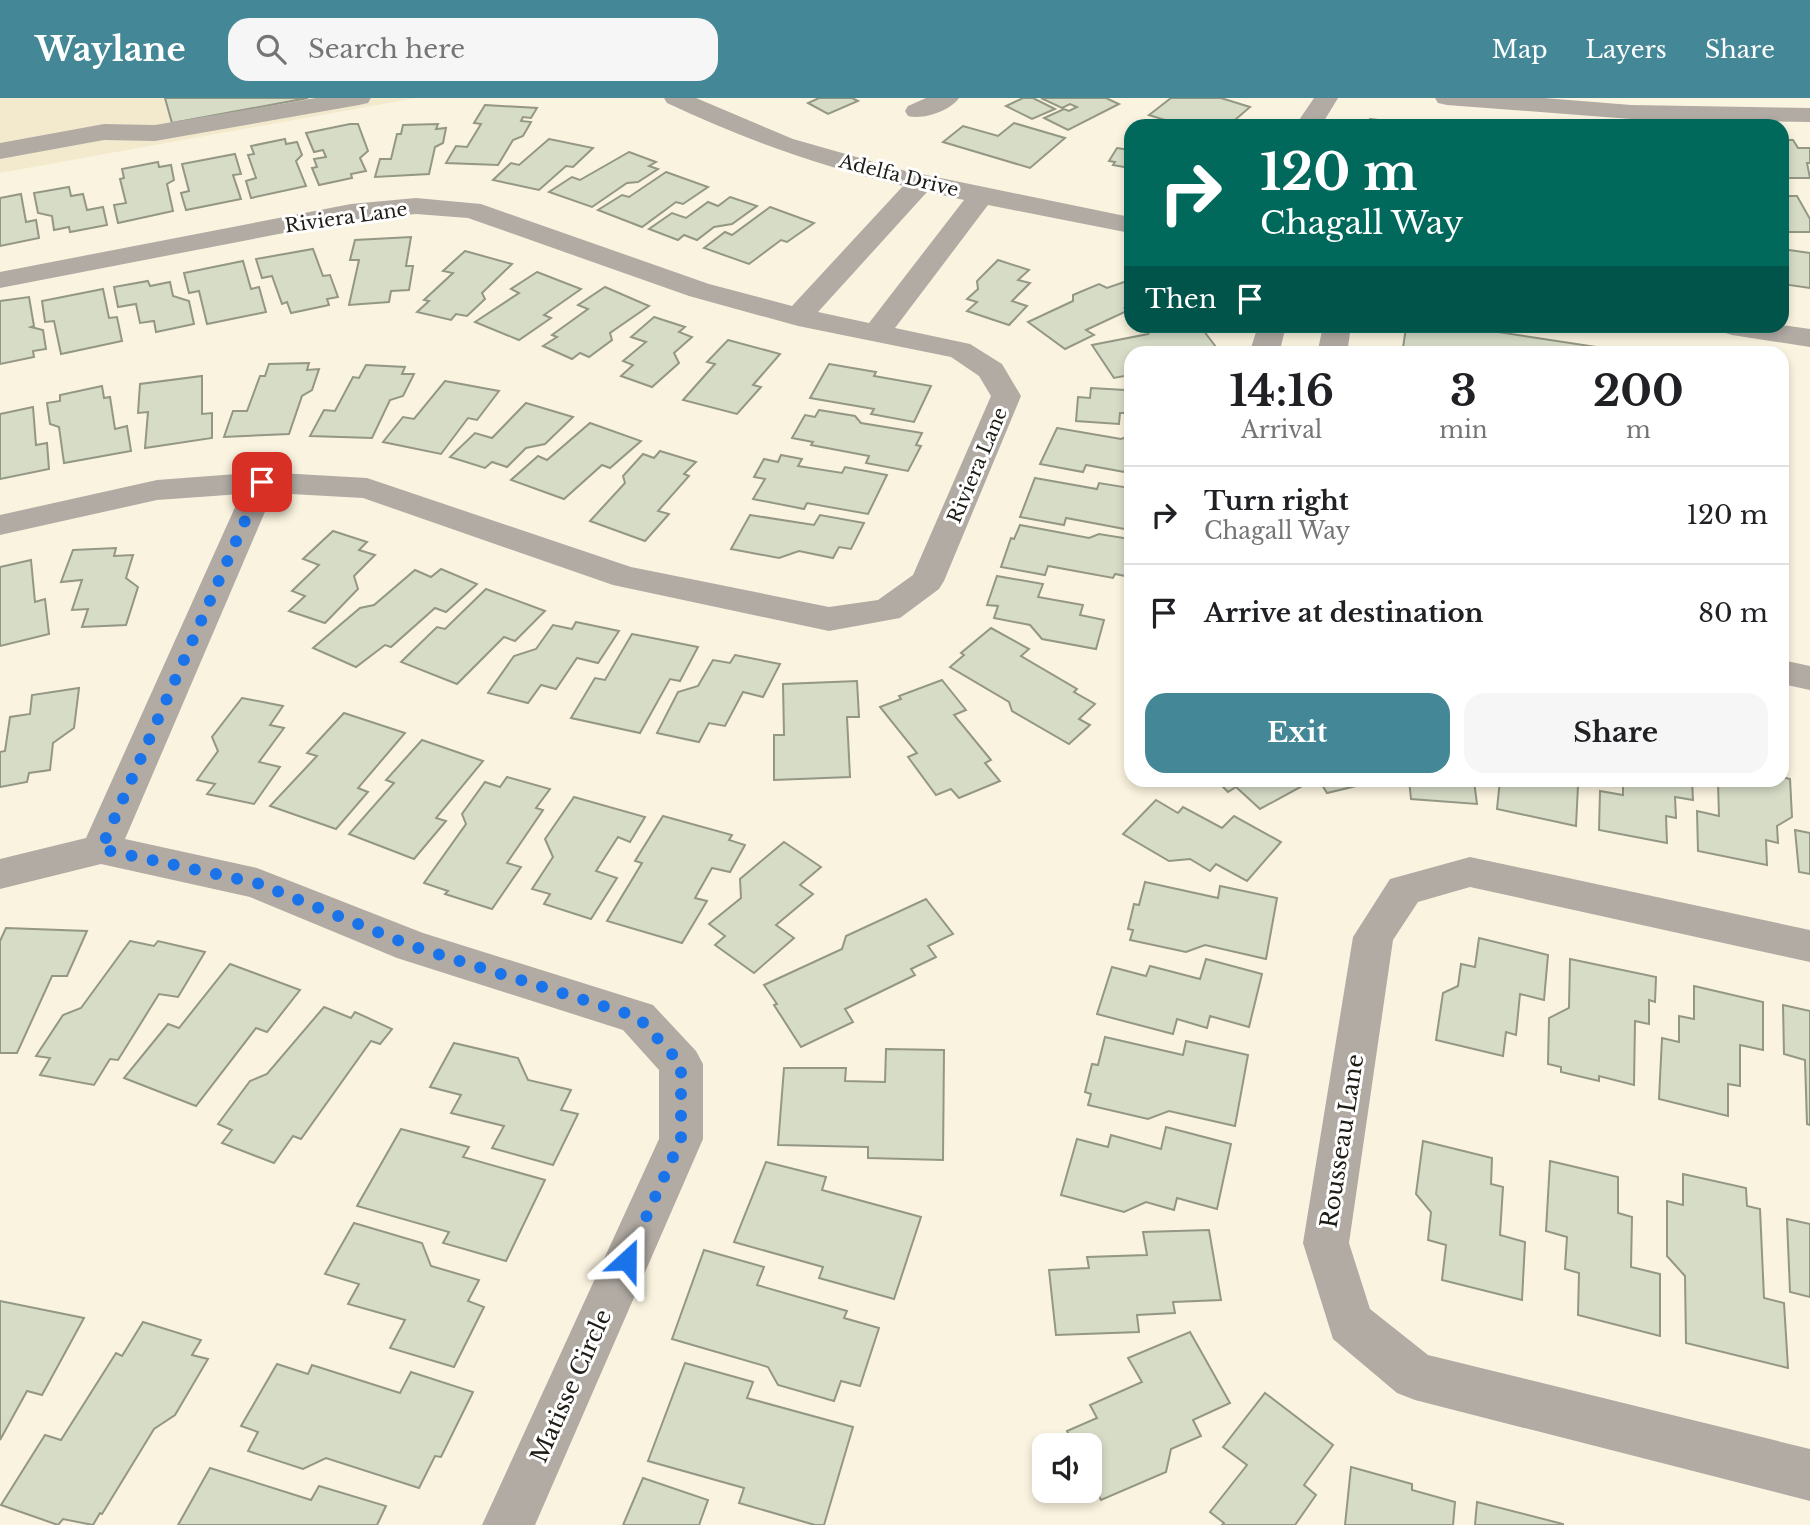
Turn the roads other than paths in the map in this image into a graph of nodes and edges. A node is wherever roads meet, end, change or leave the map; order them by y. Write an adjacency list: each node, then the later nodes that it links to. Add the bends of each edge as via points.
1 (359, 98): 10 (street, via 155,132 104,132)
2 (676, 98): 11 (street, Adelfa Drive, via 805,152)
3 (947, 98): 6 (street)
4 (1326, 98): 8 (street)
5 (1447, 98): 9 (street)
6 (917, 111)
7 (1810, 115): 9 (street)
8 (1312, 119)
9 (1634, 119)
10 (0, 151)
11 (921, 182): 12 (street, Adelfa Drive); 14 (street)
12 (982, 195): 13 (street, Adelfa Drive); 15 (street)
13 (1124, 225)
14 (883, 257): 15 (street); 17 (street)
15 (932, 260): 19 (street)
16 (0, 280): 17 (street, Riviera Lane, via 351,212 416,206 472,210 699,290)
17 (799, 317): 19 (street, Riviera Lane)
18 (1778, 333): 20 (street)
19 (875, 334): 21 (street, Riviera Lane, via 960,350 991,370 1006,396 928,581 888,610 829,619 625,577 367,488)
20 (1810, 338)
21 (262, 482): 22 (street, Riviera Lane, via 158,491); 25 (street)
22 (0, 525)
23 (1789, 674): 24 (street)
24 (1810, 678)
25 (101, 849): 26 (street, Matisse Circle); 29 (street, Matisse Circle, via 257,883 412,946 638,1017 681,1064 681,1139)
26 (0, 874)
27 (1810, 946): 28 (street, Rousseau Lane, via 1470,872 1404,890 1373,937 1326,1243 1350,1323 1415,1376)
28 (1810, 1475)
29 (508, 1525)

